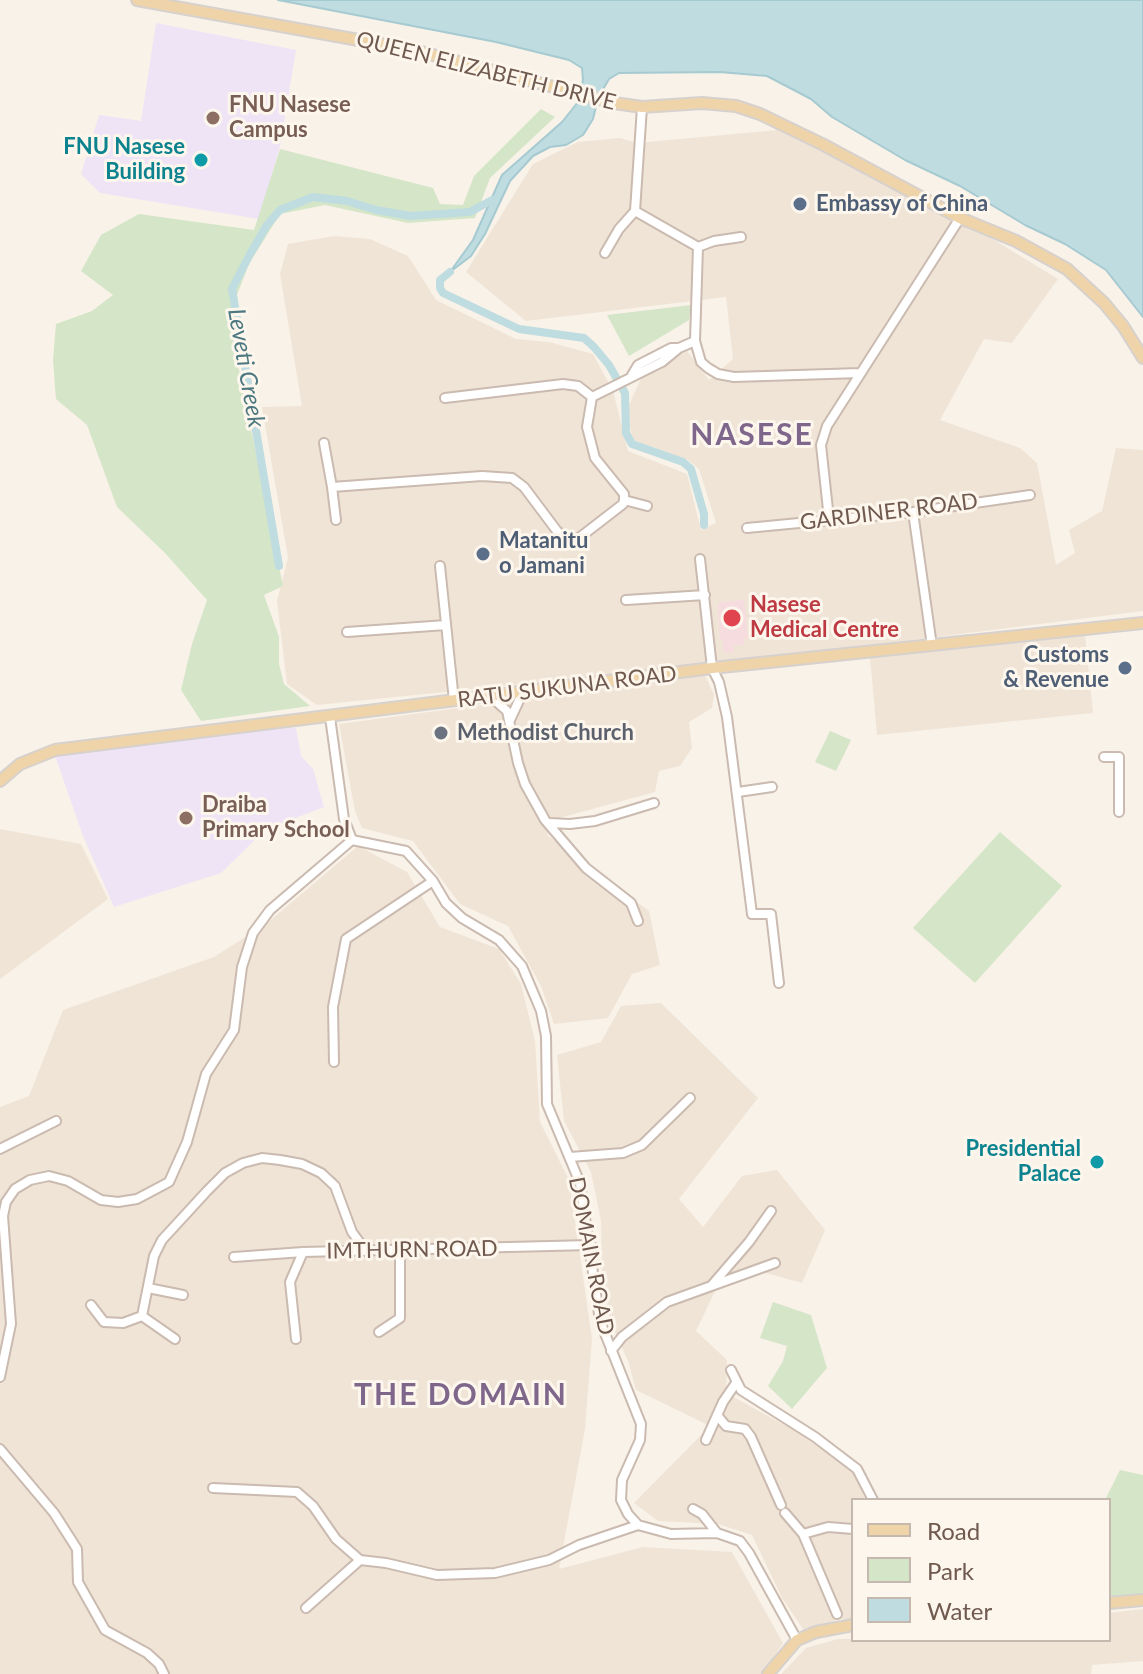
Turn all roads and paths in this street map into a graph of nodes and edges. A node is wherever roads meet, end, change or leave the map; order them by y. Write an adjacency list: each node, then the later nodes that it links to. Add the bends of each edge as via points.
1 (137, 0): 2 (main road, QUEEN ELIZABETH DRIVE, via 414,50)
2 (642, 107): 3 (street); 4 (main road, QUEEN ELIZABETH DRIVE, via 702,103 760,114)
3 (635, 211): 6 (street); 7 (street)
4 (960, 218): 9 (main road, QUEEN ELIZABETH DRIVE, via 1067,269 1104,303); 10 (street)
5 (741, 237): 6 (street)
6 (698, 247): 8 (street)
7 (605, 253)
8 (695, 341): 10 (street, via 701,362 718,374); 11 (street, via 638,365 632,375)
9 (1143, 358)
10 (860, 373): 19 (street, via 821,445)
11 (592, 397): 12 (street, via 578,386 563,384); 16 (street, via 587,427 595,458)
12 (445, 398)
13 (324, 443): 14 (street)
14 (332, 487): 16 (street, via 512,478 567,539 579,538); 20 (street)
15 (1030, 495): 18 (street, GARDINER ROAD)
16 (624, 500): 17 (street)
17 (647, 506)
18 (913, 512): 19 (street, GARDINER ROAD); 29 (street)
19 (829, 519): 21 (street, GARDINER ROAD)
20 (336, 520)
21 (747, 528)
22 (700, 559): 24 (street)
23 (440, 566): 27 (street)
24 (705, 595): 25 (street); 30 (street)
25 (626, 600)
26 (1143, 623): 29 (main road, RATU SUKUNA ROAD)
27 (446, 625): 28 (street); 33 (street)
28 (347, 632)
29 (932, 646): 30 (main road, RATU SUKUNA ROAD)
30 (712, 668): 31 (main road, RATU SUKUNA ROAD); 39 (street, via 727,717)
31 (523, 692): 32 (main road, RATU SUKUNA ROAD); 35 (street)
32 (490, 696): 33 (main road, RATU SUKUNA ROAD); 35 (street)
33 (454, 701): 34 (main road, RATU SUKUNA ROAD)
34 (330, 717): 37 (main road, RATU SUKUNA ROAD, via 55,750 20,764); 43 (street, via 344,819)
35 (510, 720): 42 (street, via 525,784)
36 (1104, 757): 41 (street, via 1119,757)
37 (0, 781)
38 (772, 787): 39 (street)
39 (738, 792): 46 (street, via 752,914 771,914)
40 (654, 803): 42 (street, via 595,821)
41 (1119, 812)
42 (550, 823): 45 (street, via 586,868 631,903)
43 (352, 840): 44 (street, DOMAIN ROAD, via 406,851); 53 (street, via 270,910 253,933 242,967 234,1030 206,1074 187,1142 169,1182 137,1199 118,1202 101,1200 49,1176 30,1180 6,1202)
44 (433, 881): 47 (street, via 346,939 333,1007); 51 (street, DOMAIN ROAD, via 446,903 499,940 522,966 546,1036 547,1104)
45 (638, 921)
46 (779, 983)
47 (334, 1062)
48 (690, 1098): 51 (street, via 642,1145 623,1153)
49 (56, 1121): 50 (street)
50 (0, 1149)
51 (570, 1157): 54 (street, DOMAIN ROAD)
52 (771, 1211): 60 (street)
53 (3, 1239): 70 (street, via 11,1324)
54 (591, 1245): 56 (street, IMTHURN ROAD); 68 (street, DOMAIN ROAD, via 600,1321)
55 (366, 1251): 56 (street, IMTHURN ROAD); 57 (street, IMTHURN ROAD); 61 (street, via 352,1232 335,1186 321,1173 302,1164 262,1158 225,1173 162,1240)
56 (400, 1251): 65 (street, via 400,1318)
57 (303, 1252): 58 (street, IMTHURN ROAD); 67 (street, via 290,1282)
58 (234, 1257)
59 (775, 1263): 60 (street)
60 (711, 1286): 68 (street, via 667,1302)
61 (148, 1288): 62 (street); 64 (street)
62 (183, 1295)
63 (91, 1305): 64 (street, via 104,1322)
64 (142, 1316): 66 (street)
65 (379, 1332)
66 (175, 1339)
67 (296, 1339)
68 (611, 1351): 78 (street, DOMAIN ROAD, via 641,1424 640,1440 622,1480 621,1500)
69 (731, 1370): 71 (street)
70 (0, 1377)
71 (736, 1383): 72 (street); 76 (street, via 847,1460)
72 (717, 1415): 73 (street); 81 (street, via 726,1426 745,1429 751,1437 783,1509)
73 (706, 1440)
74 (0, 1449): 89 (street, via 77,1549 78,1582 105,1630 147,1653)
75 (213, 1488): 82 (street, via 297,1492)
76 (872, 1498)
77 (693, 1509): 80 (street)
78 (638, 1525): 80 (street, via 671,1534); 82 (street, via 549,1560 495,1573 437,1575)
79 (851, 1529): 81 (street, via 828,1527)
80 (717, 1533): 88 (street, via 740,1541 749,1553)
81 (803, 1534): 86 (street)
82 (360, 1560): 85 (street)
83 (1143, 1600): 84 (main road)
84 (1111, 1603)
85 (306, 1608)
86 (837, 1614)
87 (851, 1625): 88 (main road)
88 (797, 1640): 90 (main road)
89 (164, 1674)
90 (768, 1674)

